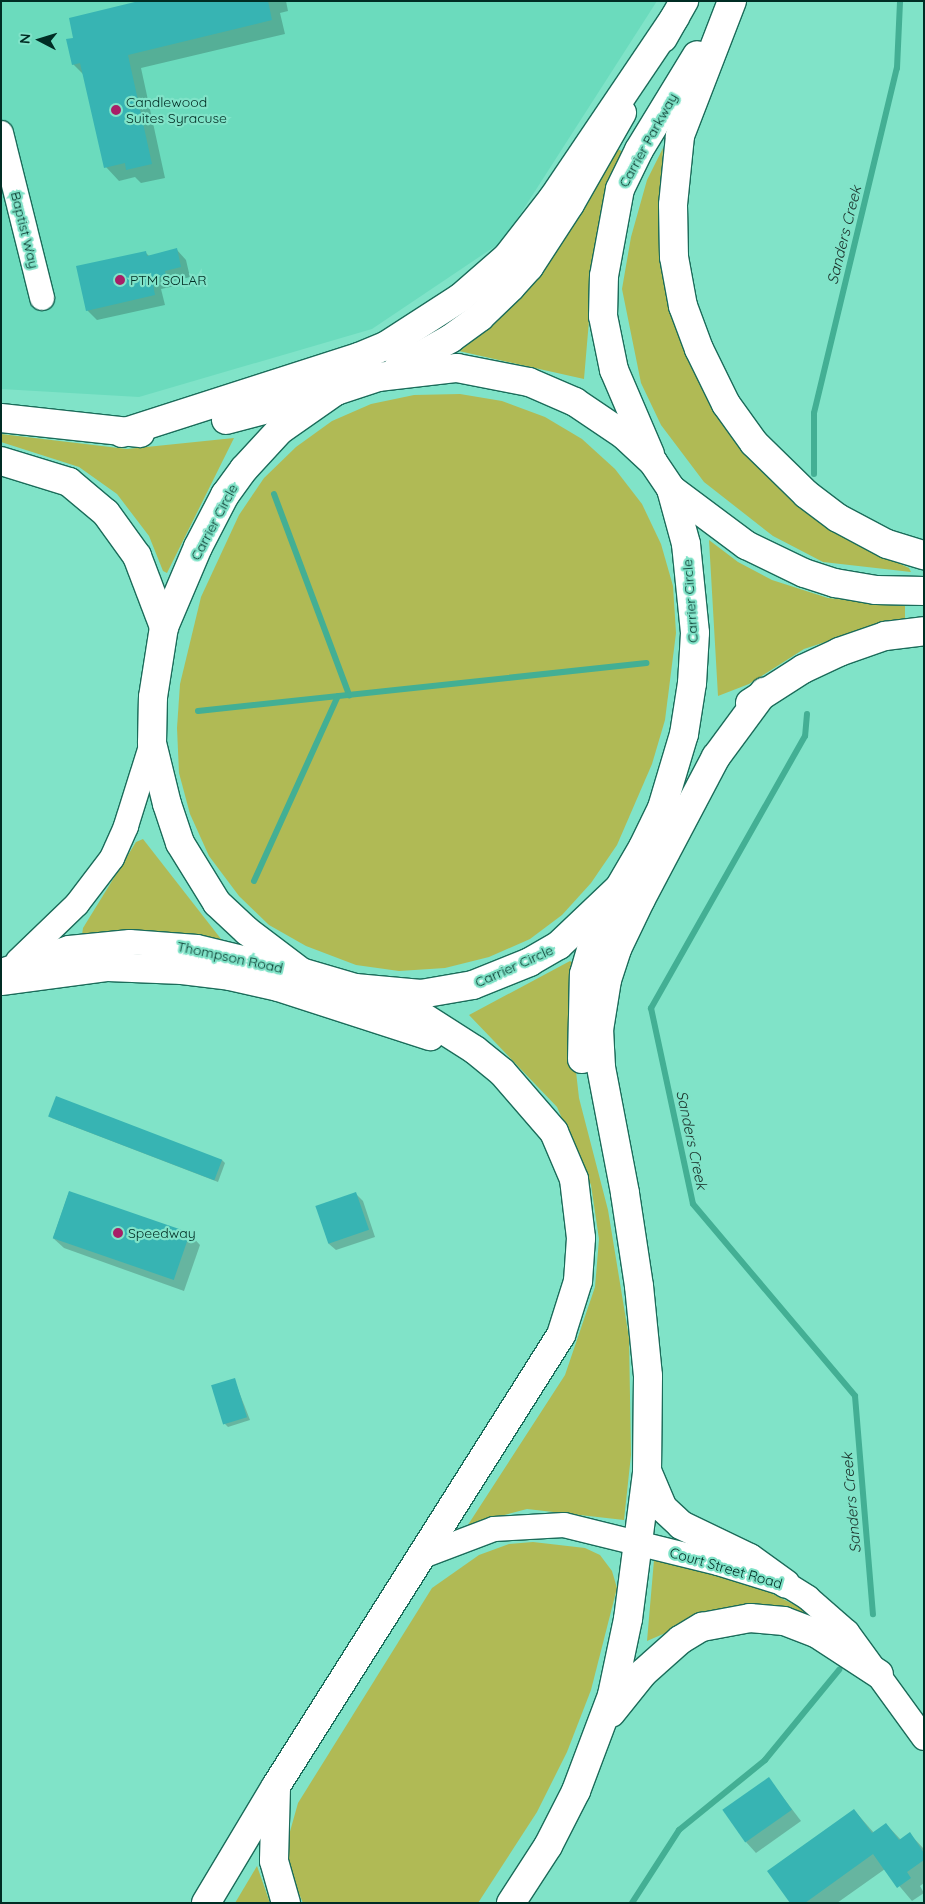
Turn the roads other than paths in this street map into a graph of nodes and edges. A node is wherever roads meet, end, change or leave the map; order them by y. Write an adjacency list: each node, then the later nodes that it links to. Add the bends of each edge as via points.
1 (731, 1): 10 (main road, Carrier Parkway, via 620,189 608,245 604,316 614,370); 12 (main road, via 680,136 672,205 674,257 683,306 698,349 726,404 754,442 806,494 838,518 886,544)
2 (679, 9): 5 (main road, via 607,143 529,267 480,317 418,358); 8 (main road, via 553,198 507,257 460,298 387,345 359,358)
3 (1, 134): 4 (street, Baptist Way)
4 (42, 298)
5 (378, 377): 6 (main road, Carrier Circle); 10 (main road, Carrier Circle, via 457,368 529,382 575,402 624,435)
6 (336, 391): 8 (main road, via 176,433); 14 (main road, Carrier Circle, via 280,430 239,475 198,548)
7 (1, 418): 8 (main road)
8 (122, 432)
9 (1, 461): 14 (main road, via 69,482 106,513 137,556)
10 (654, 462): 11 (main road, Carrier Circle)
11 (670, 489): 13 (main road, via 746,545 804,573 835,584 876,590); 18 (main road, Carrier Circle, via 688,560 695,633 684,734)
12 (924, 555)
13 (924, 591)
14 (164, 627): 17 (main road, Carrier Circle, via 153,697)
15 (924, 631): 16 (main road, via 885,636 839,652)
16 (764, 692): 18 (main road, via 717,727); 24 (main road, via 716,757 640,899 617,949 608,980 599,1030 600,1067 625,1193)
17 (152, 743): 20 (main road, Carrier Circle, via 180,843 217,903 246,932); 21 (street, via 126,826 112,858 76,904)
18 (662, 808): 19 (main road, Carrier Circle)
19 (619, 888): 22 (main road, Carrier Circle, via 559,945 530,962 473,985 421,994); 24 (main road, via 593,942 584,974 581,1029 587,1101)
20 (301, 972): 21 (street, Thompson Road, via 197,947 156,943 69,948); 22 (main road, Carrier Circle)
21 (5, 973): 23 (main road, via 145,966 230,976)
22 (355, 988): 23 (main road, via 417,1013)
23 (475, 1050): 27 (main road, via 533,1106 554,1132 567,1158 574,1180 582,1238 578,1281 561,1335)
24 (639, 1286): 25 (main road, via 648,1376)
25 (647, 1472): 26 (main road); 28 (main road, via 663,1508 681,1525 750,1558)
26 (638, 1544): 27 (street, Court Street Road, via 564,1525 536,1525 494,1529); 28 (street, Court Street Road, via 718,1563); 30 (main road, via 616,1676)
27 (420, 1557): 32 (main road)
28 (786, 1584): 29 (street, Court Street Road, via 808,1598 847,1632)
29 (879, 1674): 30 (main road, via 816,1633 784,1621 750,1618 702,1627 680,1640 643,1673); 31 (street, Court Street Road)
30 (601, 1726): 35 (main road, via 576,1791 552,1838)
31 (924, 1738)
32 (276, 1786): 33 (main road); 34 (main road, via 274,1861)
33 (206, 1903)
34 (286, 1903)
35 (511, 1903)

